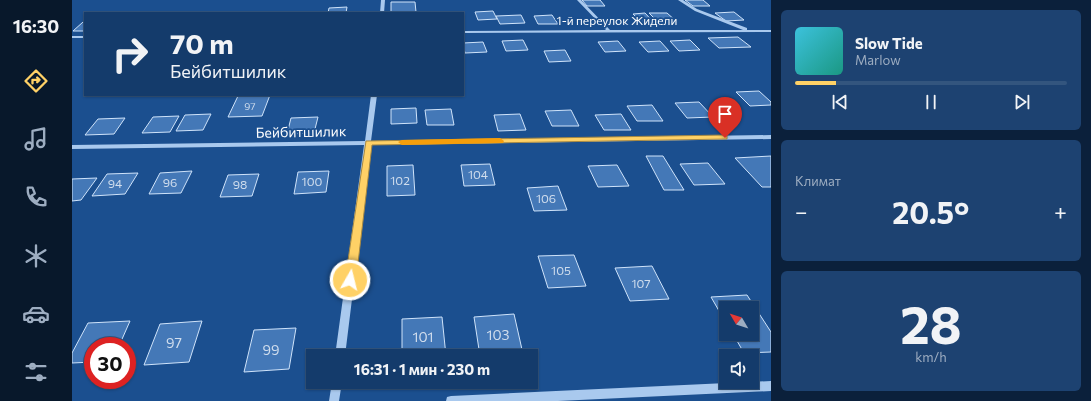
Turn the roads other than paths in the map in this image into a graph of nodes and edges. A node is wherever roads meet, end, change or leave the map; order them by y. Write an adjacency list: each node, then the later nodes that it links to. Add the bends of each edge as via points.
1 (383, 0): 4 (street)
2 (579, 0): 5 (street)
3 (680, 0): 6 (street, via 696,10)
4 (382, 12)
5 (608, 30): 6 (street, 1-й переулок Жидели); 8 (street, 1-й переулок Жидели)
6 (750, 31): 7 (street, 1-й переулок Жидели)
7 (771, 31)
8 (464, 32)
9 (72, 37): 10 (street)
10 (84, 37)
11 (374, 96): 13 (street)
12 (771, 137): 13 (street, Бейбитшилик)
13 (369, 143): 14 (street, Бейбитшилик); 15 (street)
14 (72, 147)
15 (341, 349)
16 (771, 386): 19 (street)
17 (335, 389): 18 (street)
18 (334, 401)
19 (451, 401)

